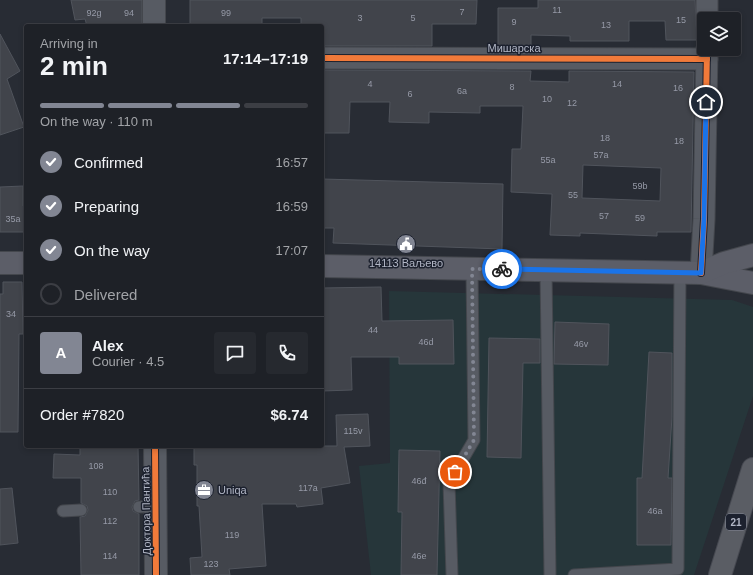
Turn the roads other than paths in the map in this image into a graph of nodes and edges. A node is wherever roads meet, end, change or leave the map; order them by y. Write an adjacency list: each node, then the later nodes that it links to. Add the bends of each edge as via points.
1 (154, 0): 4 (street)
2 (707, 0): 3 (street)
3 (707, 12)
4 (154, 24)
5 (697, 54): 7 (street, Мишарска)
6 (707, 56): 15 (street)
7 (324, 58)
8 (753, 255): 15 (main road)
9 (0, 263): 10 (main road)
10 (24, 263)
11 (324, 266): 12 (main road)
12 (472, 269): 13 (main road); 22 (lane, via 474,440 449,483)
13 (546, 270): 14 (main road); 23 (lane)
14 (680, 273): 15 (main road); 24 (lane, via 678,569)
15 (701, 273): 16 (main road)
16 (753, 283)
17 (155, 448): 21 (street, Доктора Пантића, via 147,506)
18 (753, 469): 25 (main road, 21)
19 (81, 510): 20 (lane)
20 (63, 511)
21 (156, 575)
22 (452, 575)
23 (550, 575)
24 (574, 575)
25 (720, 575)

